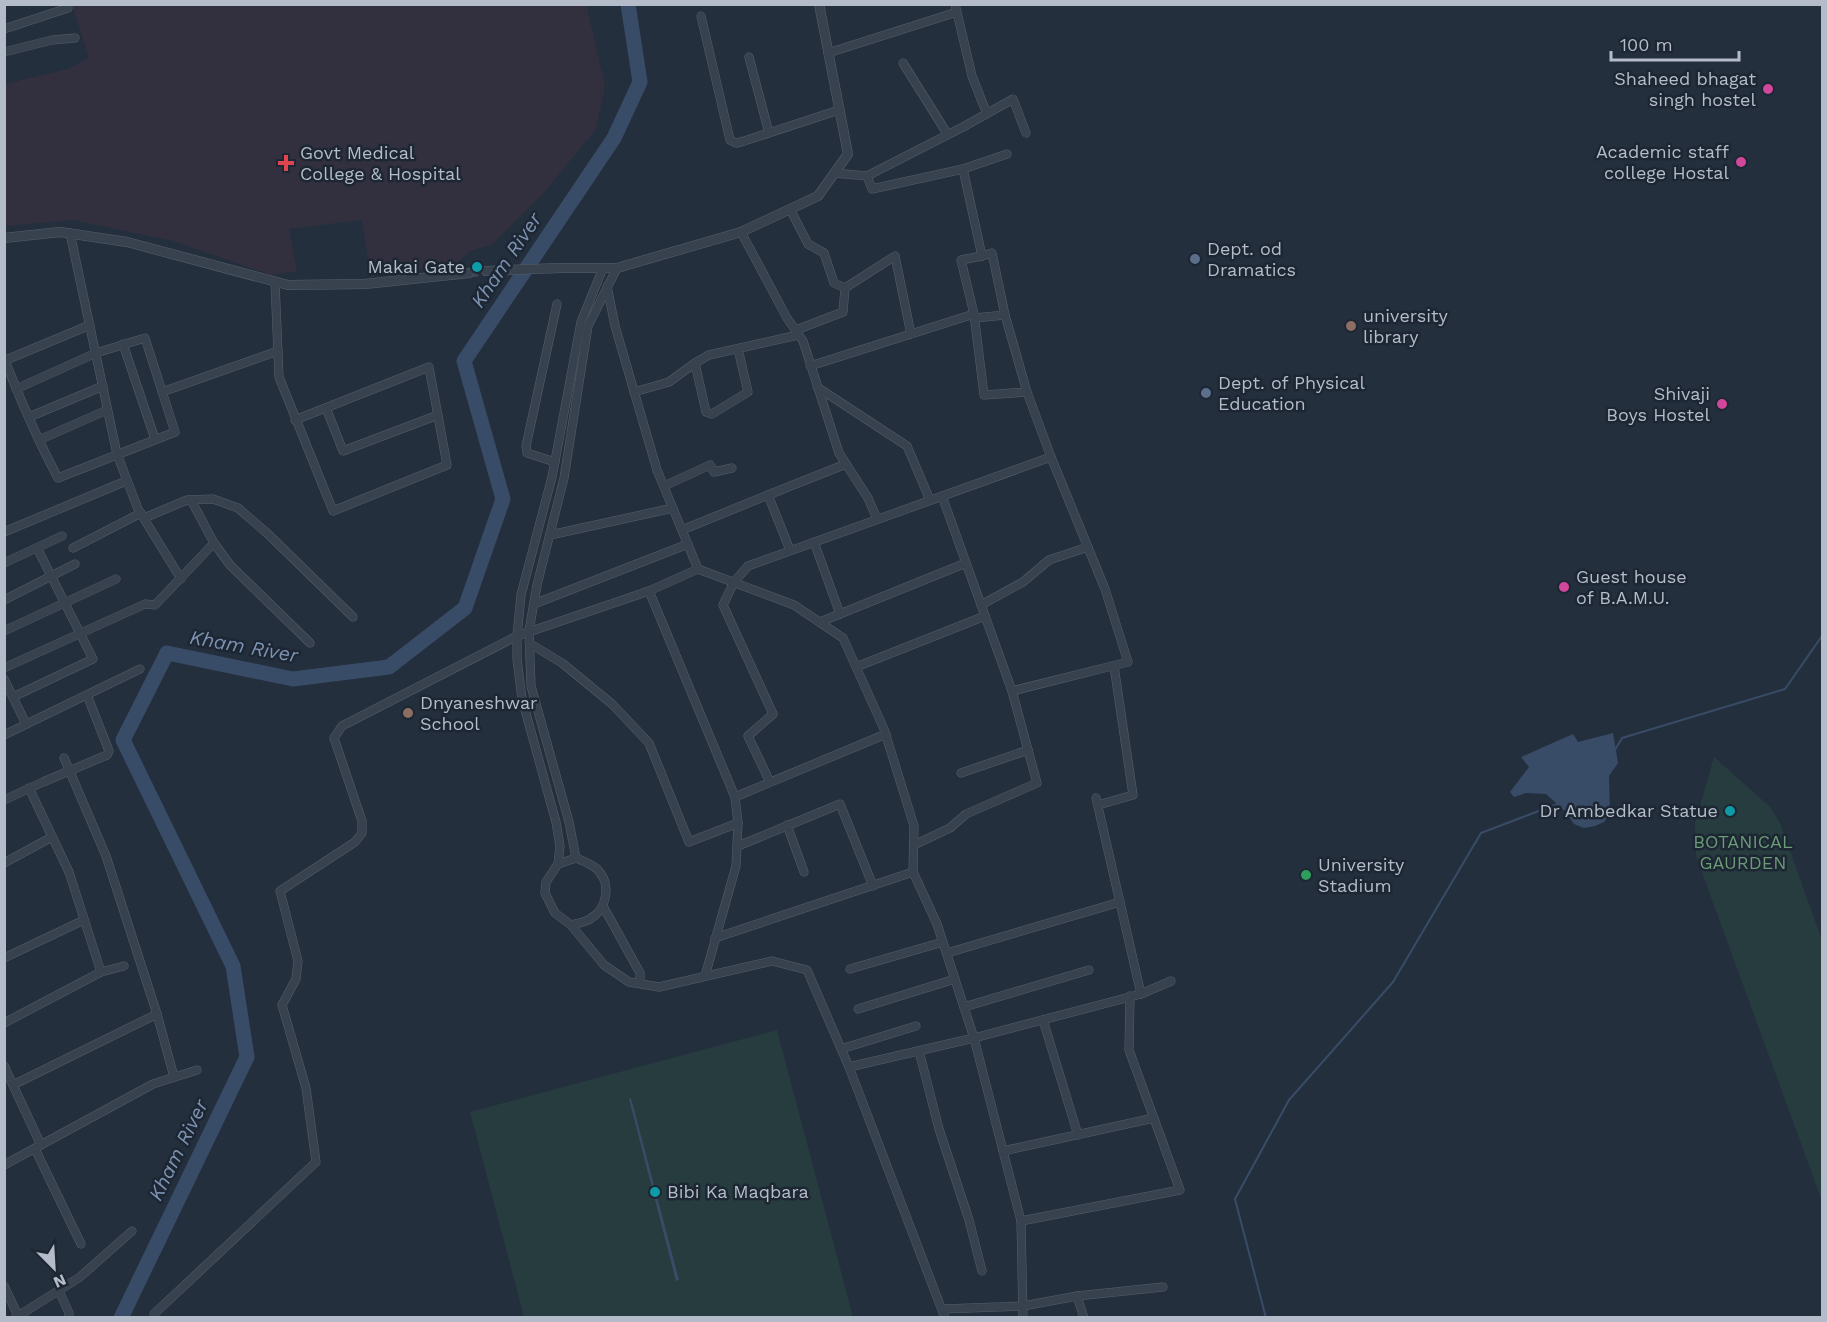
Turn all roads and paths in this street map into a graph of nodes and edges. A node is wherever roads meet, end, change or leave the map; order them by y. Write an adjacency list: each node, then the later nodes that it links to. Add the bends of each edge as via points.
1 (820, 5): 9 (street)
2 (58, 8): 3 (street); 6 (street)
3 (68, 8)
4 (956, 8): 9 (street); 13 (street, via 972,76)
5 (701, 16): 14 (street, via 728,137 736,143)
6 (4, 29)
7 (75, 38): 8 (street)
8 (5, 52)
9 (828, 53): 12 (street)
10 (749, 57): 14 (street)
11 (903, 63): 16 (street)
12 (839, 110): 14 (street); 19 (street, via 848,154)
13 (987, 114): 15 (street, via 1013,99); 16 (street)
14 (769, 133)
15 (1026, 133)
16 (948, 135): 20 (street)
17 (1007, 154): 18 (street)
18 (963, 169): 20 (street, via 872,189); 25 (street)
19 (834, 173): 20 (street); 21 (street, via 818,196)
20 (867, 177)
21 (790, 209): 22 (street); 32 (street, via 808,244 824,253 834,283)
22 (741, 232): 27 (street); 37 (street)
23 (70, 234): 24 (street); 30 (street, via 127,242); 36 (street)
24 (4, 238)
25 (982, 255): 34 (street, via 992,253); 35 (street, via 961,260)
26 (603, 268): 27 (street); 28 (street); 61 (street, via 581,322)
27 (617, 268): 31 (street)
28 (486, 271)
29 (469, 273): 30 (street, via 365,284)
30 (275, 282): 41 (street)
31 (607, 286): 50 (street); 75 (street, via 588,326 564,478)
32 (845, 288): 37 (street, via 843,312); 38 (street, via 895,256)
33 (557, 304): 61 (street, via 526,446 527,453)
34 (1005, 315): 35 (street); 51 (street)
35 (974, 316): 38 (street); 51 (street, via 984,395)
36 (90, 325): 42 (street); 43 (street)
37 (797, 333): 40 (street); 45 (street)
38 (911, 334): 45 (street)
39 (123, 345): 42 (street); 49 (street, via 145,338); 57 (street)
40 (738, 349): 44 (street); 44 (street, via 748,392 712,414 706,412)
41 (278, 351): 49 (street); 56 (street, via 279,377)
42 (96, 353): 46 (street); 48 (street)
43 (5, 359): 48 (street)
44 (695, 363): 50 (street, via 669,382)
45 (810, 366): 47 (street)
46 (103, 386): 53 (street); 55 (street)
47 (817, 387): 62 (street); 69 (street, via 907,446)
48 (16, 389): 55 (street)
49 (162, 392): 57 (street, via 175,432)
50 (634, 392): 65 (street)
51 (1028, 392): 60 (street)
52 (326, 408): 54 (street, via 343,451); 54 (street, via 429,367); 56 (street)
53 (107, 410): 58 (street); 59 (street)
54 (438, 415): 56 (street, via 447,465 333,511)
55 (29, 417): 58 (street)
56 (295, 420)
57 (155, 439): 59 (street)
58 (39, 440): 59 (street, via 58,478)
59 (117, 454): 64 (street)
60 (1051, 457): 67 (street); 80 (street)
61 (555, 462): 104 (street, via 521,595)
62 (846, 464): 66 (street); 72 (street)
63 (732, 468): 65 (street, via 714,472 710,465)
64 (126, 481): 71 (street); 74 (street)
65 (664, 486): 70 (street)
66 (768, 495): 73 (street); 83 (street)
67 (942, 496): 69 (street); 85 (street)
68 (191, 500): 71 (street); 78 (street); 99 (street, via 213,499 238,508)
69 (930, 500): 72 (street)
70 (673, 508): 73 (street); 75 (street)
71 (142, 516): 82 (street); 90 (street)
72 (877, 519): 77 (street)
73 (682, 530): 79 (street)
74 (4, 532)
75 (550, 535): 95 (street)
76 (62, 536): 81 (street)
77 (814, 542): 83 (street); 97 (street)
78 (214, 543): 90 (street); 105 (street, via 230,565)
79 (688, 544): 87 (street); 95 (street)
80 (1088, 547): 96 (street, via 1049,560 1023,582); 107 (street, via 1106,589 1128,662)
81 (37, 548): 84 (street); 88 (street)
82 (73, 548)
83 (790, 550): 91 (street, via 748,566)
84 (4, 563)
85 (966, 563): 96 (street); 97 (street)
86 (75, 564): 88 (street)
87 (698, 569): 91 (street); 92 (street)
88 (51, 576): 93 (street); 94 (street)
89 (116, 579): 94 (street)
90 (181, 579): 103 (street, via 155,605 145,603)
91 (734, 582): 100 (street, via 794,605); 122 (street, via 723,605 773,714 748,736)
92 (649, 591): 102 (street); 124 (street)
93 (4, 600)
94 (64, 603): 101 (street); 103 (street)
95 (534, 604): 102 (street)
96 (981, 605): 98 (street)
97 (840, 614): 100 (street)
98 (985, 616): 108 (street); 112 (street)
99 (353, 617)
100 (820, 622): 108 (street, via 843,638)
101 (4, 631)
102 (529, 631): 104 (street); 106 (street)
103 (80, 633): 109 (street); 114 (street, via 92,660)
104 (517, 636): 133 (street, via 522,699 556,822); 184 (street, via 342,726 334,738 362,821 362,833 355,842 280,891 298,961 296,979 282,1005 306,1088 316,1162)
105 (310, 642)
106 (530, 643): 126 (street, via 562,663 612,704 649,743 689,842); 131 (street, via 531,686)
107 (1114, 666): 112 (street); 137 (street, via 1133,795 1097,802)
108 (856, 667): 116 (street)
109 (4, 668)
110 (140, 669): 113 (street)
111 (4, 679): 114 (street)
112 (1012, 691): 118 (street)
113 (87, 695): 115 (street); 120 (street, via 110,751)
114 (14, 697): 115 (street)
115 (27, 724): 117 (street)
116 (886, 734): 122 (street); 129 (street, via 914,826)
117 (4, 735)
118 (1028, 750): 121 (street); 129 (street, via 1037,783 966,814 950,828)
119 (64, 758): 120 (street)
120 (70, 771): 123 (street); 157 (street, via 106,856)
121 (961, 772)
122 (770, 782): 124 (street)
123 (29, 788): 125 (street); 128 (street)
124 (735, 797): 126 (street)
125 (4, 800)
126 (738, 823): 130 (street)
127 (787, 825): 130 (street); 134 (street); 136 (street, via 841,804)
128 (52, 837): 132 (street); 139 (street, via 69,872)
129 (914, 844): 135 (street)
130 (738, 846): 141 (street)
131 (576, 858): 133 (street); 138 (street, via 603,878)
132 (4, 863)
133 (558, 864): 140 (street, via 546,882 545,893 555,913)
134 (804, 872)
135 (913, 873): 136 (street); 142 (street)
136 (873, 886): 141 (street)
137 (1120, 902): 143 (street); 153 (street)
138 (603, 906): 140 (street, via 591,919); 152 (street, via 640,974)
139 (84, 920): 144 (street); 148 (street)
140 (571, 925): 152 (street, via 604,965 629,982)
141 (715, 938): 149 (street)
142 (943, 942): 143 (street); 146 (street)
143 (947, 953): 150 (street)
144 (4, 958)
145 (124, 966): 148 (street)
146 (850, 969)
147 (1089, 970): 155 (street)
148 (102, 972): 159 (street)
149 (705, 976): 152 (street, via 659,987); 162 (street, via 772,961 807,970)
150 (955, 979): 155 (street); 156 (street)
151 (1171, 981): 153 (street)
152 (640, 983)
153 (1141, 994): 154 (street)
154 (1130, 996): 158 (street); 169 (street, via 1129,1050)
155 (964, 1007): 161 (street)
156 (858, 1009)
157 (157, 1014): 167 (street); 168 (street)
158 (1043, 1020): 161 (street); 170 (street)
159 (4, 1023)
160 (916, 1026): 162 (street)
161 (974, 1038): 163 (street); 172 (street)
162 (841, 1048): 165 (street)
163 (919, 1051): 165 (street); 177 (street)
164 (4, 1066): 168 (street)
165 (849, 1067): 183 (street)
166 (197, 1071): 167 (street)
167 (174, 1077): 171 (street, via 153,1084)
168 (14, 1085): 171 (street)
169 (1154, 1118): 170 (street); 174 (street, via 1180,1190)
170 (1078, 1135): 172 (street)
171 (38, 1147): 173 (street); 176 (street)
172 (1003, 1151): 174 (street)
173 (4, 1165)
174 (1021, 1221): 182 (street)
175 (132, 1231): 180 (street)
176 (81, 1244)
177 (982, 1271)
178 (4, 1286): 185 (street)
179 (1163, 1287): 181 (street)
180 (58, 1291): 185 (street); 186 (street)
181 (1077, 1296): 182 (street); 188 (street)
182 (1023, 1306): 183 (street); 187 (street)
183 (943, 1313)
184 (154, 1314)
185 (17, 1317)
186 (69, 1317)
187 (1023, 1317)
188 (1084, 1317)

